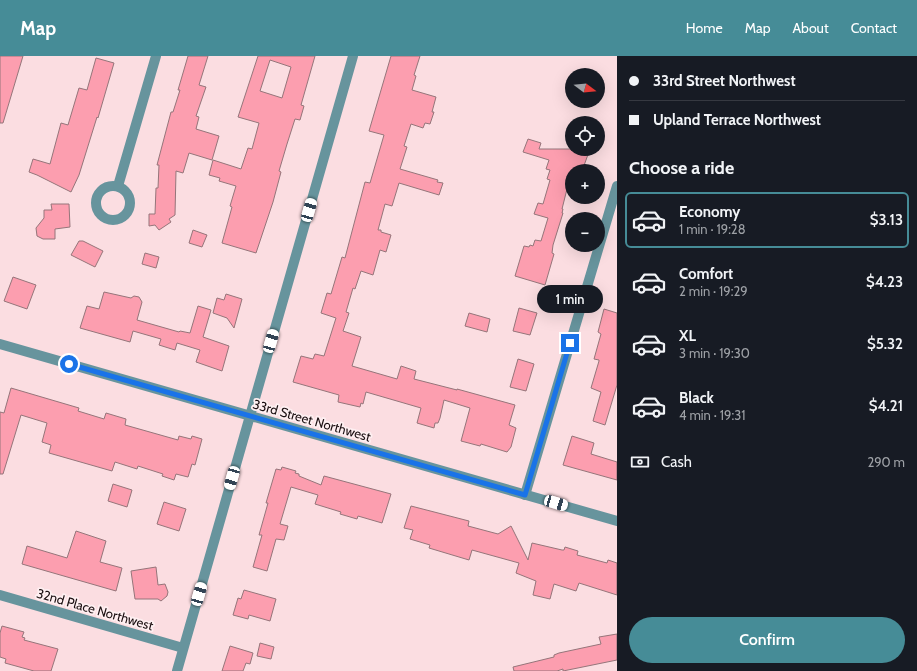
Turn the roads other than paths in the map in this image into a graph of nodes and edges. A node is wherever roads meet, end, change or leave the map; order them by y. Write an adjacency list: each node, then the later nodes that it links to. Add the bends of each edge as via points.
1 (156, 56): 3 (street)
2 (353, 56): 6 (street)
3 (118, 186)
4 (617, 186): 7 (street)
5 (0, 344): 6 (street, 33rd Street Northwest)
6 (250, 416): 7 (street, 33rd Street Northwest); 10 (street)
7 (525, 495): 8 (street, 33rd Street Northwest)
8 (617, 521)
9 (0, 595): 10 (street, 32nd Place Northwest)
10 (183, 648): 11 (street)
11 (177, 671)

